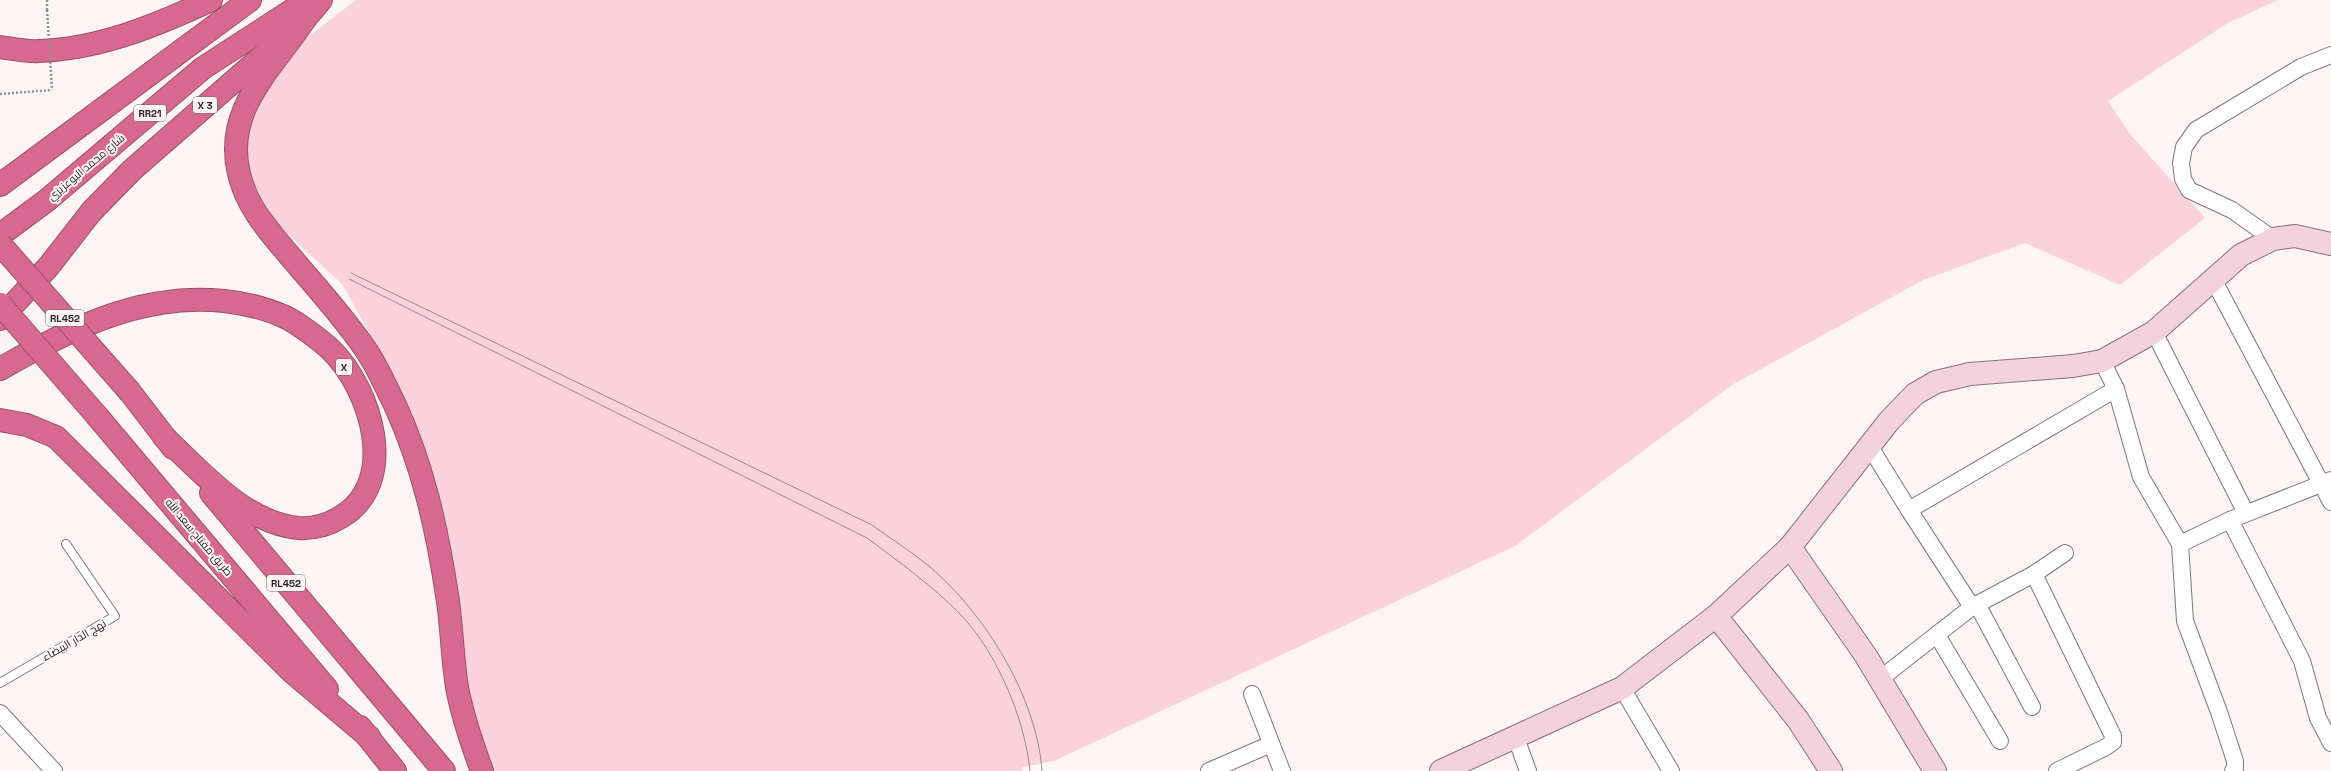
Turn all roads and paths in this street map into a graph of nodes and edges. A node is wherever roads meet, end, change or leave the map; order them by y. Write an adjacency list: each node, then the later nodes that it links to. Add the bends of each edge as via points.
1 (47, 0): 8 (path, bridge, via 52,90)
2 (211, 0): 6 (highway, via 136,33 88,44 39,52)
3 (250, 0): 9 (highway, RR21)
4 (321, 0): 5 (highway, X 3)
5 (307, 9): 10 (highway, شارع محمد البوعزيزي / RR21, via 204,68 46,201); 16 (highway, X 3, via 132,170 91,212 49,266); 52 (highway, via 287,46 252,90 243,110 236,131 239,173 256,215 366,350 395,406 423,476 434,522 447,596 457,686)
6 (0, 47)
7 (2331, 55): 11 (street, via 2301,67 2196,130 2184,147 2181,163 2183,179 2190,190 2232,210)
8 (0, 94)
9 (0, 185)
10 (0, 235)
11 (2273, 239): 13 (street, via 2294,236); 14 (street, via 2241,255)
12 (0, 244): 22 (highway, RL452, bridge, via 130,392)
13 (2331, 244)
14 (2213, 279): 17 (street); 24 (street)
15 (0, 304): 43 (highway, طريق مفتاح سعد الله, bridge)
16 (0, 319)
17 (2154, 332): 18 (street); 27 (street)
18 (2102, 361): 20 (street); 23 (street, via 2073,366 1970,374 1936,382 1915,394 1889,421)
19 (0, 369): 22 (highway, X, via 104,318 161,303 240,303 286,317 331,349 355,382 373,427 374,462 368,488 351,511 326,526 298,528 268,519 235,502)
20 (2116, 390): 26 (street); 30 (street, via 2141,477)
21 (0, 420): 43 (highway, via 27,425 56,437 290,671)
22 (164, 438): 51 (highway, RL452)
23 (1870, 447): 26 (street); 31 (street)
24 (2326, 481): 25 (street); 27 (street)
25 (2331, 502)
26 (1909, 510): 34 (street)
27 (2246, 513): 28 (street)
28 (2230, 520): 30 (street); 46 (street, via 2302,661 2318,718)
29 (66, 544): 38 (lane, نهج الدار البيضاء, via 115,616)
30 (2180, 544): 60 (street, via 2186,621 2232,754 2235,768)
31 (1790, 547): 35 (street); 37 (street)
32 (2064, 553): 33 (street)
33 (2034, 574): 34 (street); 59 (street, via 2113,736 2113,742 2106,747)
34 (1975, 606): 36 (street); 41 (street)
35 (1716, 616): 39 (street); 57 (street, via 1798,720)
36 (1937, 635): 37 (street); 45 (street)
37 (1880, 679): 58 (street)
38 (0, 683)
39 (1622, 688): 44 (street); 48 (street)
40 (1252, 694): 47 (street)
41 (2032, 706)
42 (0, 713): 49 (street)
43 (369, 737): 50 (highway, طريق مفتاح سعد الله)
44 (1516, 738): 55 (street); 56 (street)
45 (2000, 741)
46 (2331, 743)
47 (1270, 744): 53 (street); 54 (street)
48 (1665, 769)
49 (54, 771)
50 (395, 771)
51 (444, 771)
52 (482, 771)
53 (1209, 771)
54 (1282, 771)
55 (1441, 771)
56 (1528, 771)
57 (1831, 771)
58 (1936, 771)
59 (2056, 771)
60 (2233, 771)

